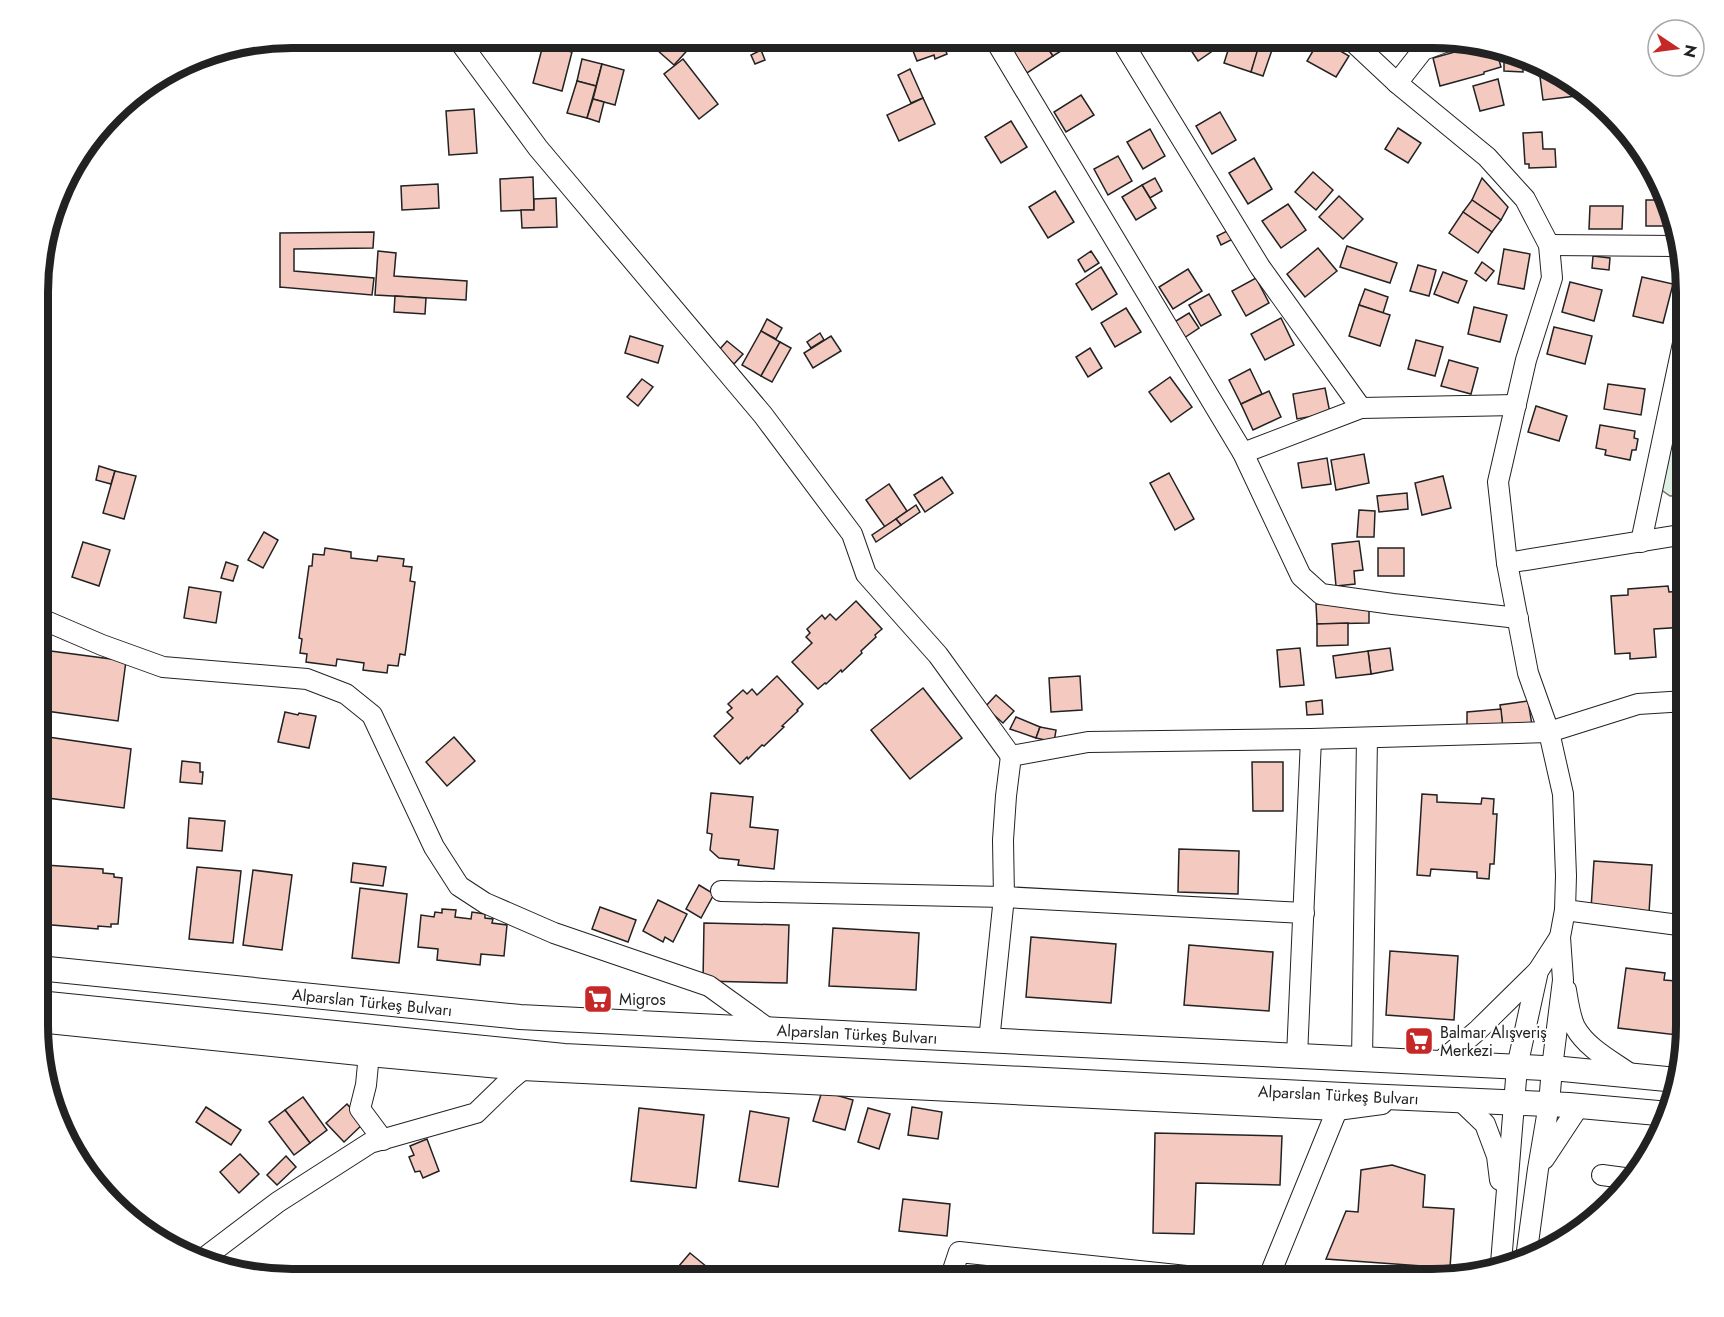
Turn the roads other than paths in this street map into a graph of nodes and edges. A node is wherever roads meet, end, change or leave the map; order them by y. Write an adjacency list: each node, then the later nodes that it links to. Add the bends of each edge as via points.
1 (464, 48): 22 (street, via 538,148 763,414 852,534 867,574 938,655)
2 (1000, 48): 12 (street)
3 (1126, 48): 11 (street, via 1260,267)
4 (1360, 48): 6 (street)
5 (1428, 48): 6 (street)
6 (1397, 83): 7 (street, via 1487,157 1525,199)
7 (1549, 245): 8 (street); 10 (street, via 1552,278)
8 (1671, 246)
9 (1676, 376): 14 (street)
10 (1516, 405): 11 (street); 15 (street, via 1498,482)
11 (1361, 408): 12 (street)
12 (1243, 453): 16 (street, via 1301,576 1321,594)
13 (1676, 536): 14 (street)
14 (1641, 542): 15 (street)
15 (1507, 563): 16 (street)
16 (1518, 618): 19 (street, via 1528,674)
17 (48, 622): 34 (street, via 162,667 307,679 346,694 372,715 434,847 459,886 485,903 554,933 709,986)
18 (1676, 702): 19 (street, via 1638,704)
19 (1549, 732): 20 (street); 25 (street, via 1563,794)
20 (1367, 738): 21 (street); 39 (street)
21 (1311, 739): 22 (street, via 1088,742); 26 (street)
22 (1011, 756): 24 (street, via 1003,840)
23 (721, 891): 24 (street)
24 (1004, 897): 26 (street); 35 (street)
25 (1565, 910): 27 (street); 28 (street)
26 (1304, 913): 38 (street)
27 (1676, 925)
28 (1560, 937): 30 (street); 31 (street)
29 (48, 969): 34 (main road, Alparslan Türkeş Bulvarı, via 520,1017)
30 (1538, 971): 40 (street); 41 (street)
31 (1563, 980): 42 (street); 44 (street, via 1575,1026 1594,1048)
32 (48, 1004): 36 (main road, Alparslan Türkeş Bulvarı)
33 (48, 1023): 36 (street)
34 (770, 1030): 35 (main road, Alparslan Türkeş Bulvarı)
35 (989, 1041): 38 (main road, Alparslan Türkeş Bulvarı)
36 (370, 1046): 37 (main road, Alparslan Türkeş Bulvarı); 43 (street); 53 (street, via 360,1109)
37 (543, 1054): 43 (street); 46 (main road, Alparslan Türkeş Bulvarı)
38 (1298, 1056): 39 (main road, Alparslan Türkeş Bulvarı)
39 (1362, 1059): 40 (main road, Alparslan Türkeş Bulvarı)
40 (1439, 1063): 41 (main road, Alparslan Türkeş Bulvarı)
41 (1517, 1067): 42 (main road, Alparslan Türkeş Bulvarı); 48 (street)
42 (1552, 1068): 44 (main road, Alparslan Türkeş Bulvarı); 49 (street)
43 (522, 1070): 51 (street); 53 (street, via 476,1113)
44 (1633, 1076): 45 (main road, Alparslan Türkeş Bulvarı)
45 (1670, 1079)
46 (1418, 1098): 47 (main road, Alparslan Türkeş Bulvarı); 51 (street)
47 (1460, 1100): 48 (main road, Alparslan Türkeş Bulvarı); 57 (street, via 1485,1124 1497,1156)
48 (1515, 1103): 49 (main road, Alparslan Türkeş Bulvarı); 57 (street)
49 (1549, 1104): 50 (main road, Alparslan Türkeş Bulvarı); 54 (street)
50 (1579, 1106): 52 (main road, Alparslan Türkeş Bulvarı); 54 (street)
51 (1337, 1110): 63 (street)
52 (1659, 1113)
53 (383, 1140): 59 (street, via 370,1143 278,1202)
54 (1538, 1169): 58 (street)
55 (1602, 1175): 56 (street)
56 (1622, 1178)
57 (1505, 1219): 60 (street)
58 (1527, 1249)
59 (209, 1254)
60 (1501, 1259)
61 (953, 1269): 62 (street, via 959,1252)
62 (1120, 1269)
63 (1272, 1269)

